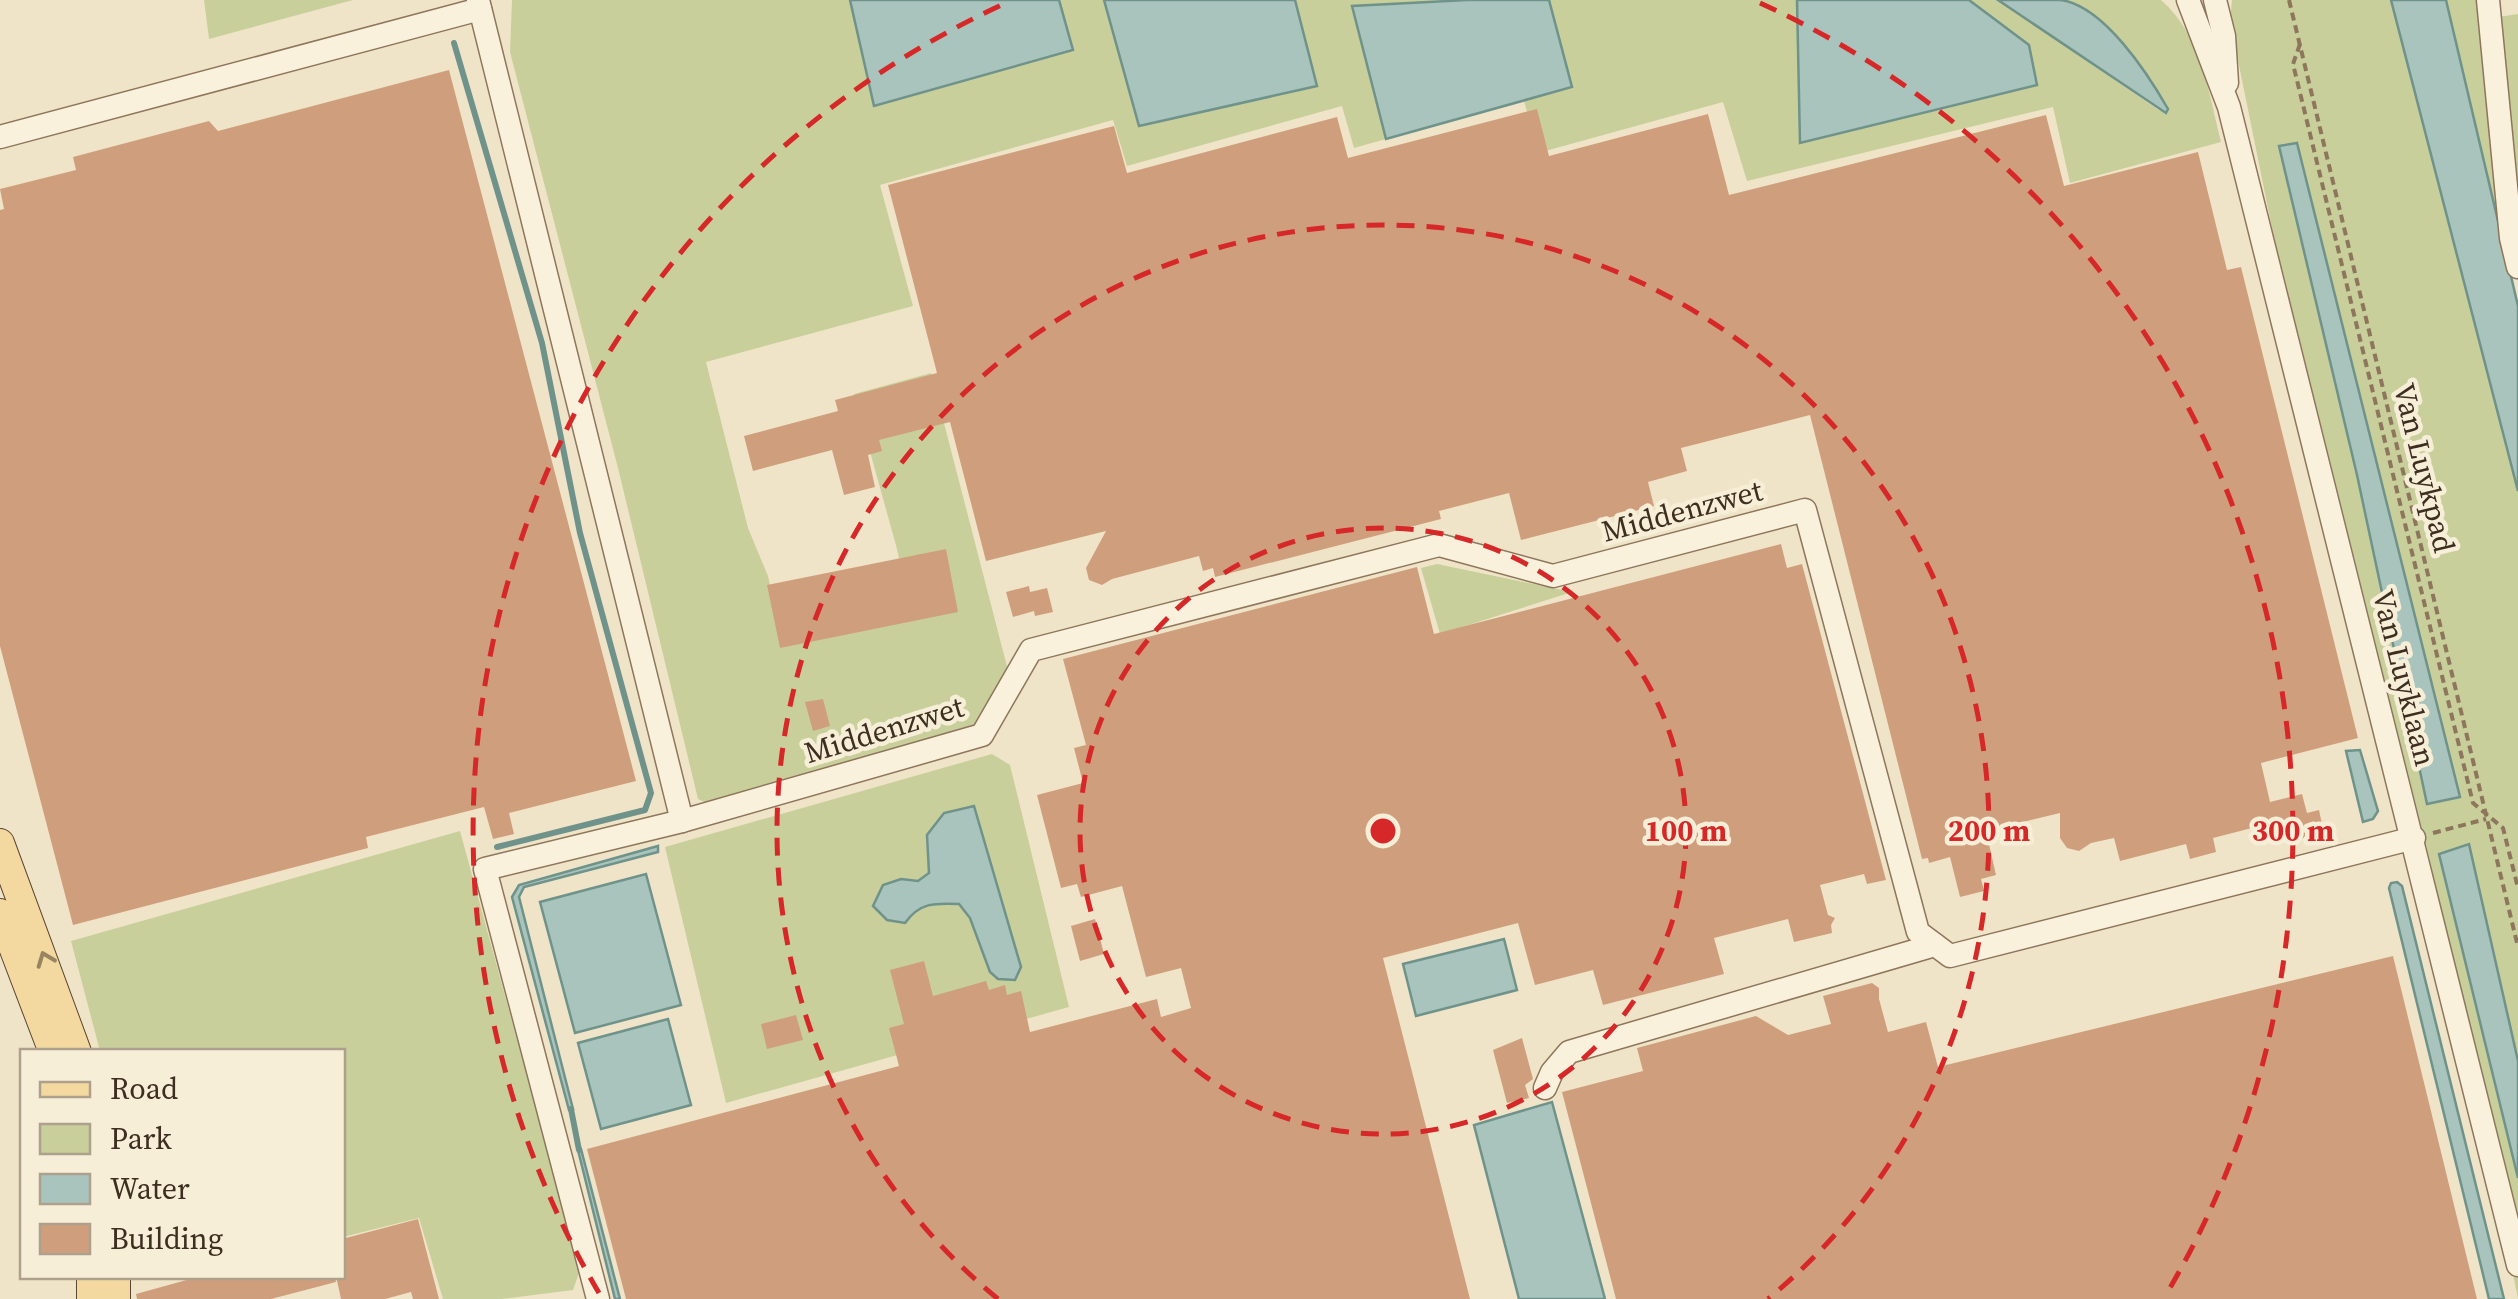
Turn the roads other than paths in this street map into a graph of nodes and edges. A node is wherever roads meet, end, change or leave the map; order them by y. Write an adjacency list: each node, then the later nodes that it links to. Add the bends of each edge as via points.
1 (2188, 0): 5 (street, Van Luyklaan)
2 (2215, 0): 5 (street, Van Luyklaan)
3 (2488, 0): 7 (street)
4 (479, 5): 6 (street); 8 (street)
5 (2229, 107): 9 (street, Van Luyklaan)
6 (0, 136)
7 (2518, 267)
8 (682, 822): 12 (street, Middenzwet, via 982,735 1031,650 1439,545 1552,576 1805,510 1918,932); 17 (street, Middenzwet, via 485,870)
9 (2414, 838): 12 (street, via 1950,956); 16 (street, Van Luyklaan)
10 (0, 843): 14 (main road, one-way to 10)
11 (0, 913): 13 (main road)
12 (1936, 945): 15 (street, via 1569,1052)
13 (52, 1049)
14 (76, 1049)
15 (1545, 1088)
16 (2518, 1265)
17 (592, 1298)

